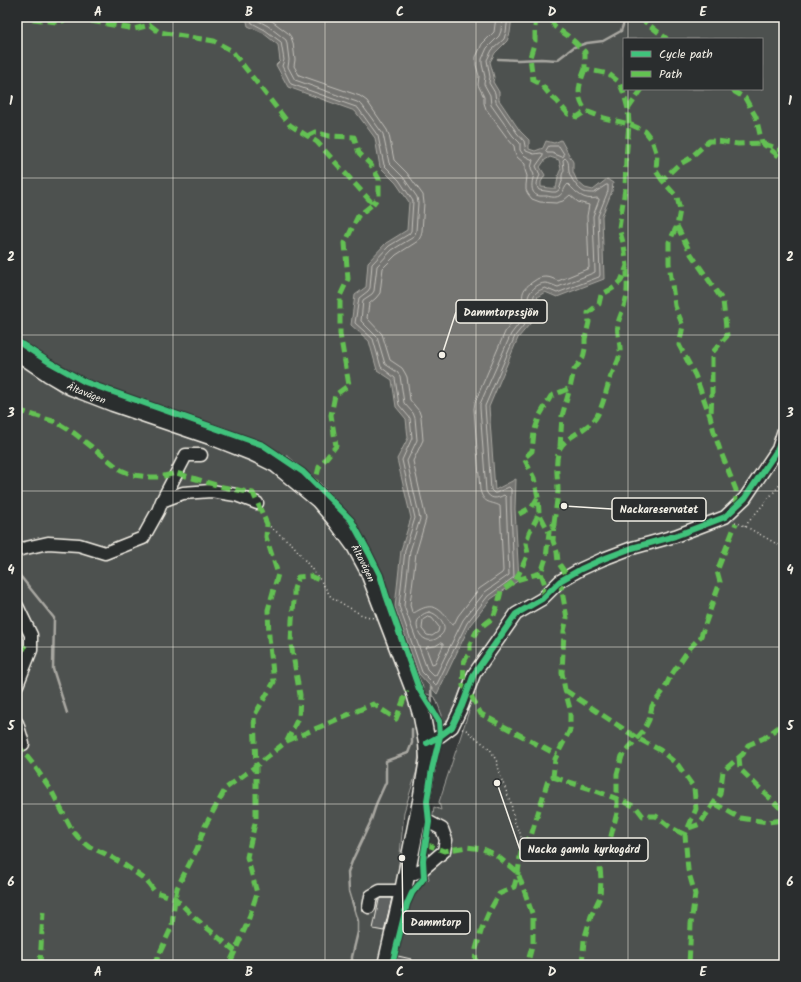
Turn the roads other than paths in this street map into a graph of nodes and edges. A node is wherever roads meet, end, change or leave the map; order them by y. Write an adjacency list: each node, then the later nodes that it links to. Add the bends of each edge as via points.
1 (17, 352): 10 (main road, Ältavägen, via 72,387 254,453 276,464 319,500 355,546 368,570 414,690)
2 (784, 430): 10 (street, via 778,449 745,498 725,517 675,536 632,548 588,566 560,581 542,599 516,614 474,674 452,727)
3 (201, 455): 4 (street, via 186,455)
4 (162, 501): 5 (street, via 183,493 211,491 236,495); 6 (street, via 143,538 105,552 79,545 48,543)
5 (257, 503)
6 (17, 550)
7 (17, 606): 8 (street, via 31,635 31,650)
8 (17, 685)
9 (17, 723): 11 (street)
10 (427, 743): 12 (main road, Ältavägen, via 428,759)
11 (23, 744)
12 (418, 819): 13 (main road, Ältavägen); 13 (street, via 430,822 442,830 446,840 444,851)
13 (404, 884): 14 (street, via 380,890 371,896); 15 (main road, Ältavägen)
14 (369, 907)
15 (386, 965)

